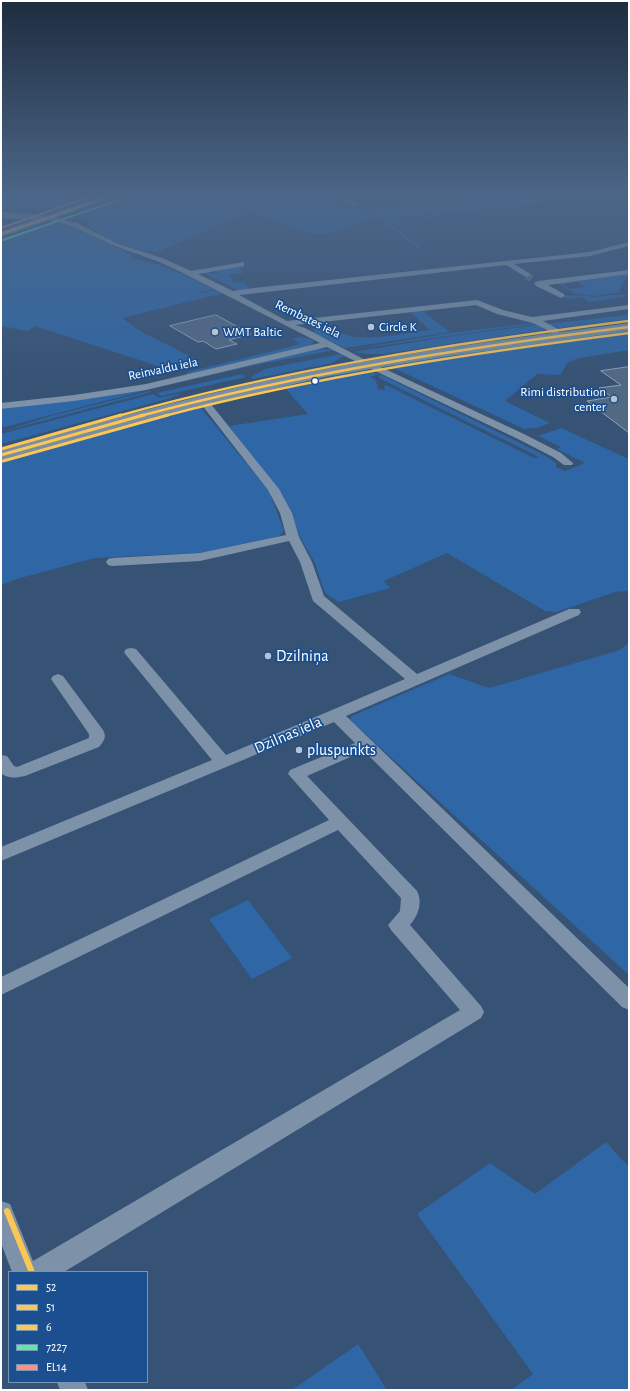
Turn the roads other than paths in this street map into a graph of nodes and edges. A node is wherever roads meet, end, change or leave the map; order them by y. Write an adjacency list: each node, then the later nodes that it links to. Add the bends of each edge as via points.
1 (154, 257): 6 (street, Rembates iela)
2 (563, 257): 3 (street)
3 (507, 263): 7 (street, via 514,271); 8 (street)
4 (240, 264): 6 (street)
5 (629, 272): 7 (street)
6 (190, 273): 8 (street, Rembates iela)
7 (539, 284): 9 (street)
8 (231, 294): 13 (street, Rembates iela)
9 (561, 296)
10 (629, 307): 11 (street)
11 (532, 320): 13 (street, via 500,312 477,302); 15 (street)
12 (629, 321): 15 (main road)
13 (285, 323): 16 (street, Rembates iela, via 303,329)
14 (629, 327): 17 (main road)
15 (555, 331): 17 (main road)
16 (329, 344): 18 (street, Rembates iela); 20 (street, Reinvaldu iela, via 142,388)
17 (477, 344): 18 (main road)
18 (365, 362): 19 (main road); 21 (main road, via 206,392); 23 (street, Rembates iela, via 522,437 558,455)
19 (203, 400): 22 (main road); 24 (street, via 273,489 286,513)
20 (1, 406)
21 (1, 446)
22 (1, 455)
23 (568, 463)
24 (293, 537): 25 (street, via 200,557); 29 (street, via 306,562 318,598)
25 (112, 562)
26 (574, 612): 29 (street, Dzilnas iela)
27 (131, 652): 33 (street)
28 (58, 679): 32 (street, via 97,734 97,739 93,743 19,772 8,771)
29 (416, 681): 30 (street, Dzilnas iela)
30 (336, 714): 31 (street); 33 (street, Dzilnas iela)
31 (366, 744): 34 (street, via 296,774); 37 (street)
32 (1, 760)
33 (223, 762): 35 (street, Dzilnas iela)
34 (339, 822): 36 (street); 40 (street, via 410,896 409,913 398,925 474,1012)
35 (1, 854)
36 (1, 986)
37 (629, 1001)
38 (1, 1213): 39 (street)
39 (25, 1271)
40 (41, 1271)

